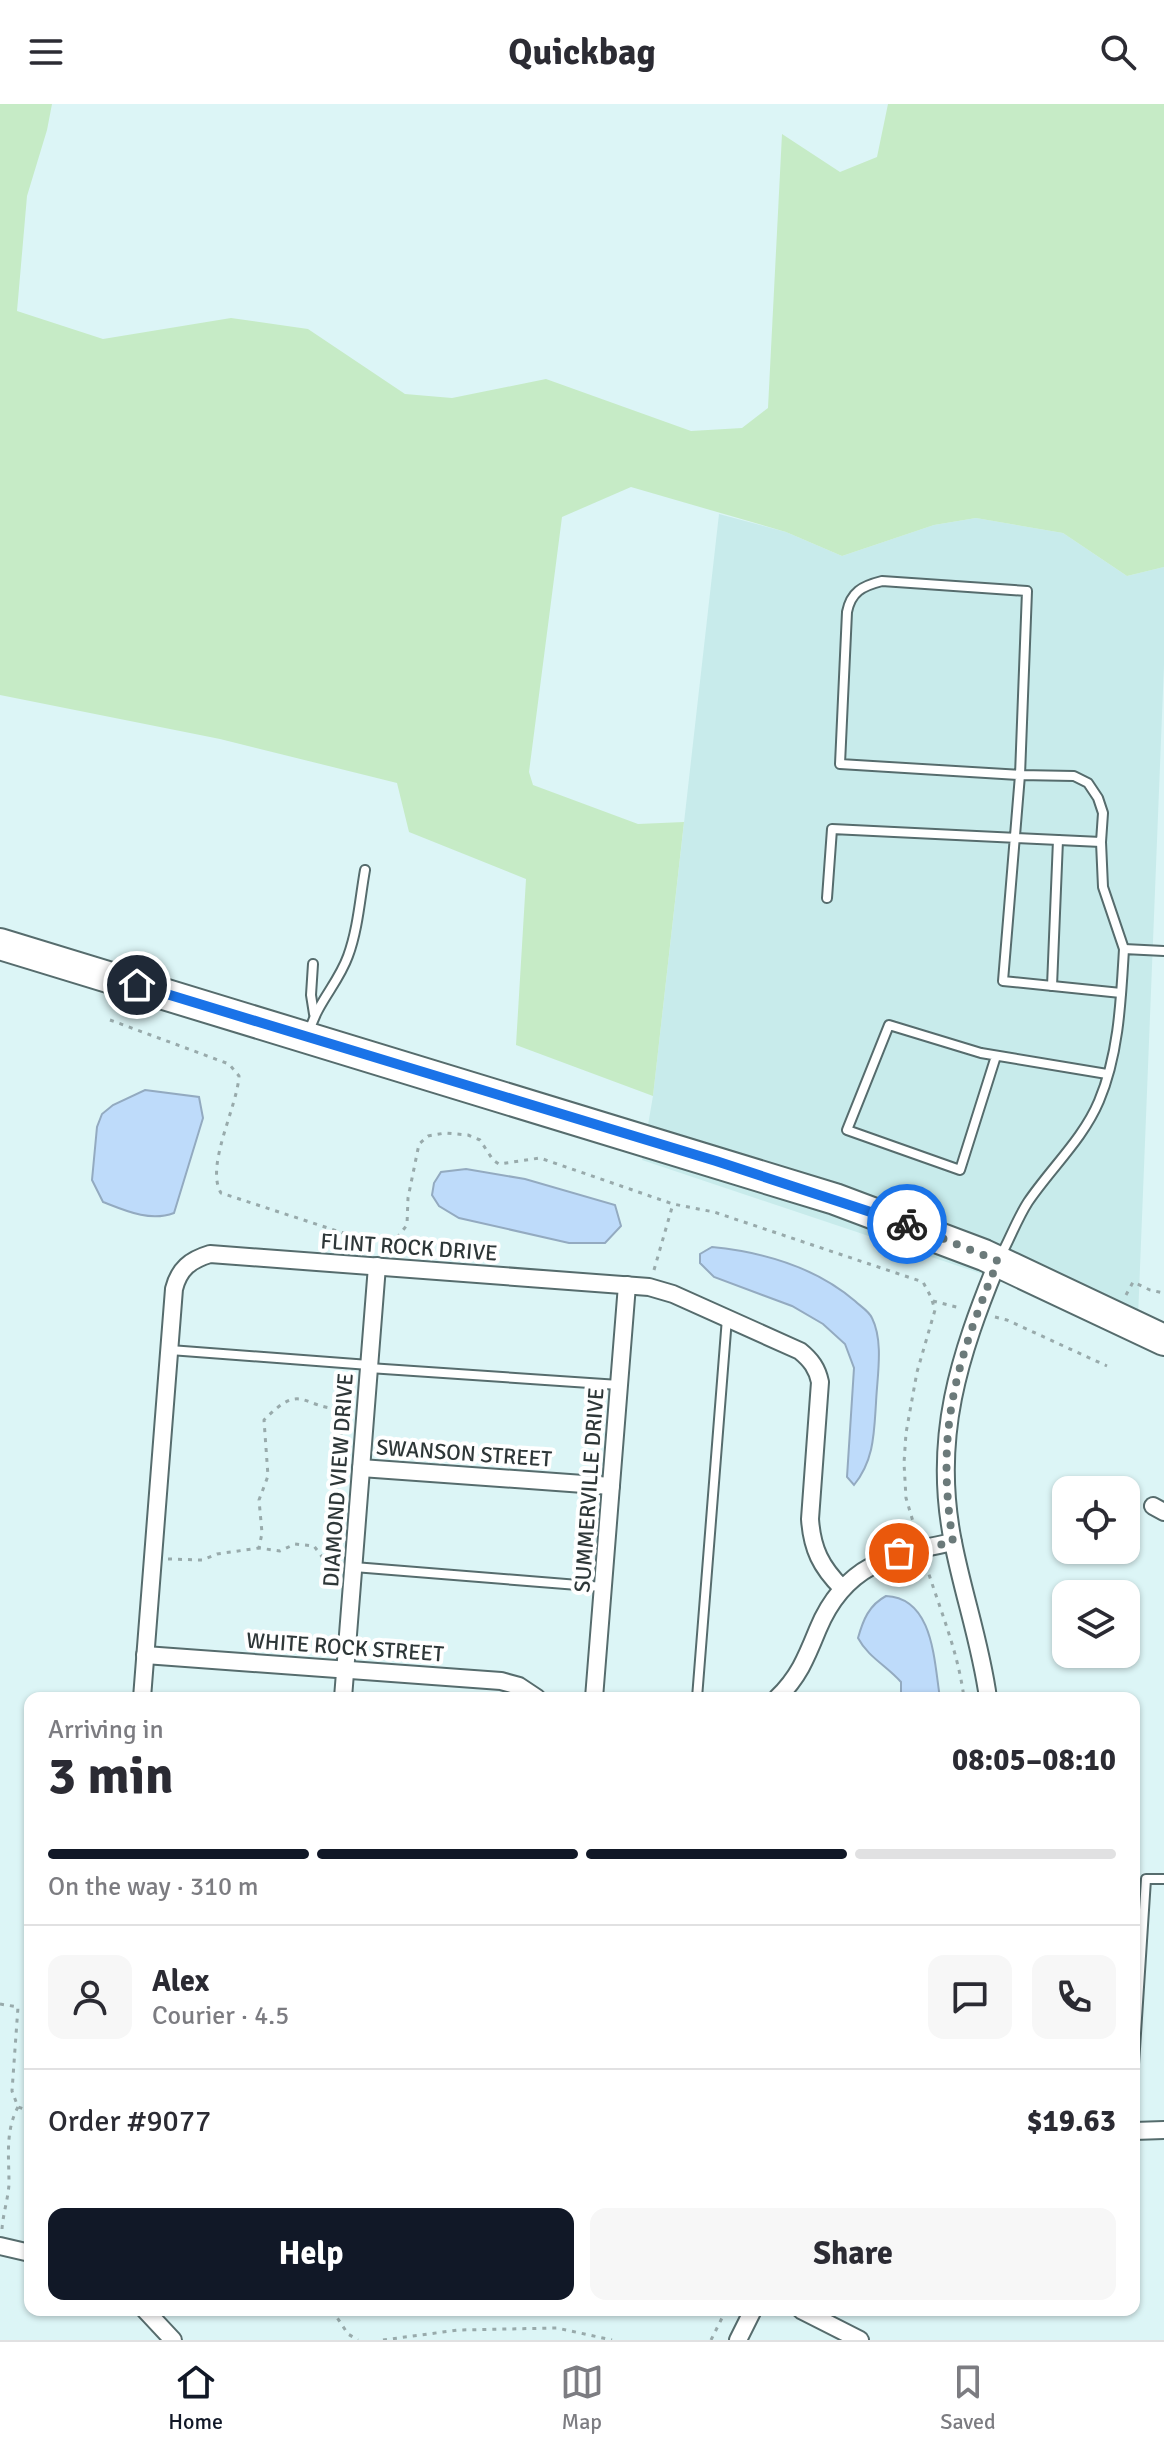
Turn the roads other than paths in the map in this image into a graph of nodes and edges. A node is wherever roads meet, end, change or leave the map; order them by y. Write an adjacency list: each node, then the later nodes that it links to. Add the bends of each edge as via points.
1 (1020, 775): 1 (lane, via 1027,591 882,581 855,593 847,612 840,764); 2 (lane); 4 (lane, via 1074,776 1088,783 1103,813)
2 (1015, 837): 3 (lane); 6 (lane, via 832,829); 11 (lane, via 1003,981)
3 (1058, 840): 4 (lane); 11 (lane)
4 (1101, 842): 8 (lane, via 1103,887)
5 (365, 870): 13 (lane, via 348,955)
6 (827, 898)
7 (0, 944): 13 (highway)
8 (1124, 949): 9 (lane); 12 (lane)
9 (1164, 951)
10 (313, 964): 13 (lane)
11 (1052, 986): 12 (lane)
12 (1121, 993): 15 (lane)
13 (311, 1026): 16 (highway, via 835,1199)
14 (996, 1056): 14 (lane, via 889,1025 847,1130 960,1170); 15 (lane)
15 (1107, 1074): 16 (lane, via 1099,1102 1028,1203)
16 (998, 1261): 20 (highway); 26 (street, via 957,1370 950,1411 946,1453)
17 (377, 1266): 18 (street, FLINT ROCK DRIVE); 21 (street, FLINT ROCK DRIVE, via 210,1254 197,1258 177,1277); 22 (street, DIAMOND VIEW DRIVE)
18 (627, 1285): 19 (street, FLINT ROCK DRIVE, via 673,1294); 23 (street, SUMMERVILLE DRIVE)
19 (727, 1318): 29 (street, FLINT ROCK DRIVE, via 800,1351 817,1370 811,1538 826,1572); 36 (lane)
20 (1164, 1340)
21 (169, 1350): 22 (lane); 30 (street, FLINT ROCK DRIVE)
22 (369, 1367): 23 (lane); 24 (street, DIAMOND VIEW DRIVE)
23 (619, 1385): 25 (street, SUMMERVILLE DRIVE)
24 (361, 1468): 25 (street, SWANSON STREET); 27 (street, DIAMOND VIEW DRIVE)
25 (611, 1486): 28 (street, SUMMERVILLE DRIVE)
26 (953, 1542): 29 (street, via 878,1561); 38 (street)
27 (353, 1567): 28 (lane); 31 (street, DIAMOND VIEW DRIVE)
28 (603, 1587): 35 (street, SUMMERVILLE DRIVE)
29 (842, 1588): 37 (street, via 805,1664)
30 (145, 1655): 31 (street, WHITE ROCK STREET); 32 (street, FLINT ROCK DRIVE)
31 (345, 1669): 33 (street, DIAMOND VIEW DRIVE); 34 (street, WHITE ROCK STREET, via 501,1681)
32 (142, 1692)
33 (343, 1692)
34 (528, 1692)
35 (594, 1692)
36 (697, 1692)
37 (783, 1692)
38 (987, 1692)
39 (1164, 1879): 40 (lane, via 1146,1879)
40 (1140, 1972)
41 (1164, 2130): 42 (street)
42 (1140, 2131)
43 (0, 2246): 44 (street)
44 (24, 2252)
45 (151, 2316): 48 (street)
46 (750, 2316): 49 (street)
47 (813, 2316): 50 (street)
48 (173, 2340)
49 (738, 2340)
50 (860, 2340)

